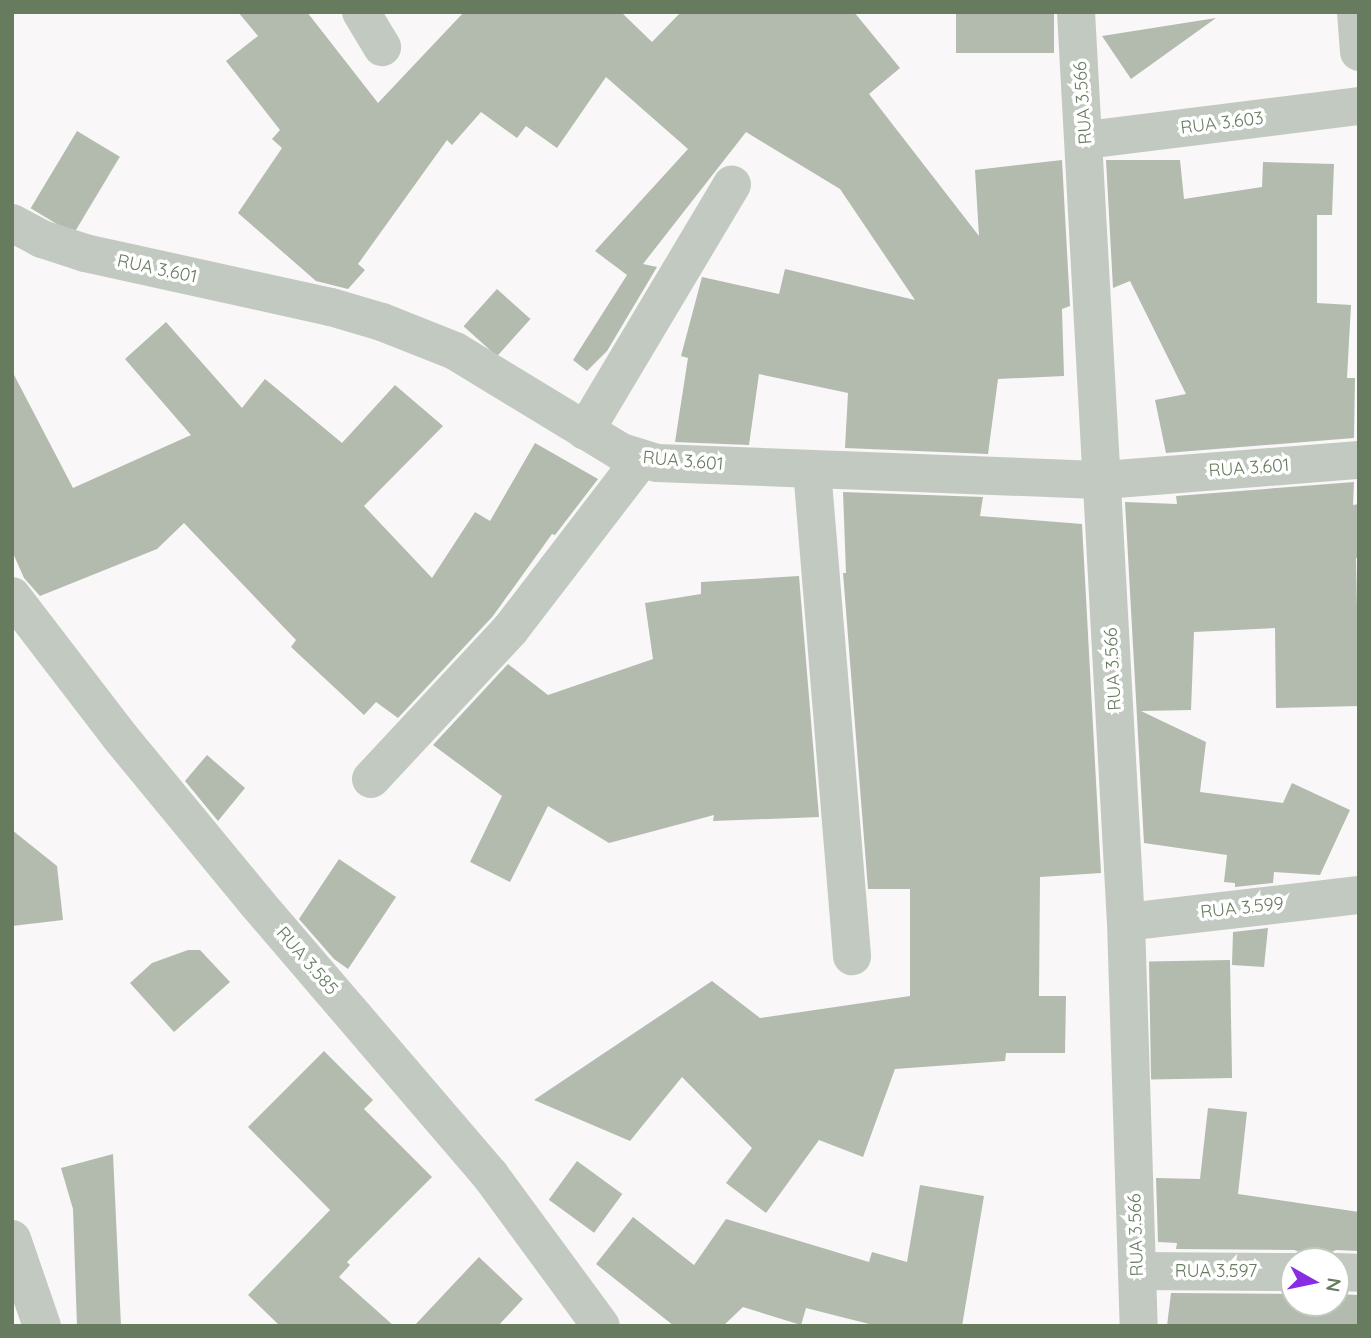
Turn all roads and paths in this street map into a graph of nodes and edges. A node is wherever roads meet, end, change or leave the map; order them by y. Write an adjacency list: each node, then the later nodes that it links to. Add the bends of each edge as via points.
1 (360, 12): 4 (street)
2 (1076, 12): 7 (street, RUA 3.566)
3 (1356, 12): 5 (street)
4 (382, 47)
5 (1359, 51)
6 (1359, 106): 7 (street, RUA 3.603)
7 (1086, 140): 14 (street, RUA 3.566)
8 (732, 184): 10 (street)
9 (12, 223): 10 (street, RUA 3.601, via 85,253 331,307 382,323 455,351)
10 (585, 431): 11 (street, RUA 3.601)
11 (641, 459): 13 (street, RUA 3.601); 16 (street, via 510,630)
12 (1359, 460): 14 (street, RUA 3.601)
13 (812, 469): 14 (street, RUA 3.601); 19 (street)
14 (1104, 480): 18 (street, RUA 3.566)
15 (12, 596): 24 (street, RUA 3.585, via 239,881 490,1175)
16 (371, 779)
17 (1359, 895): 18 (street, RUA 3.599)
18 (1126, 922): 21 (street, RUA 3.566)
19 (852, 956)
20 (12, 1240): 23 (street)
21 (1137, 1271): 22 (street, RUA 3.597); 25 (street, RUA 3.566)
22 (1280, 1272)
23 (42, 1326)
24 (601, 1326)
25 (1139, 1326)

